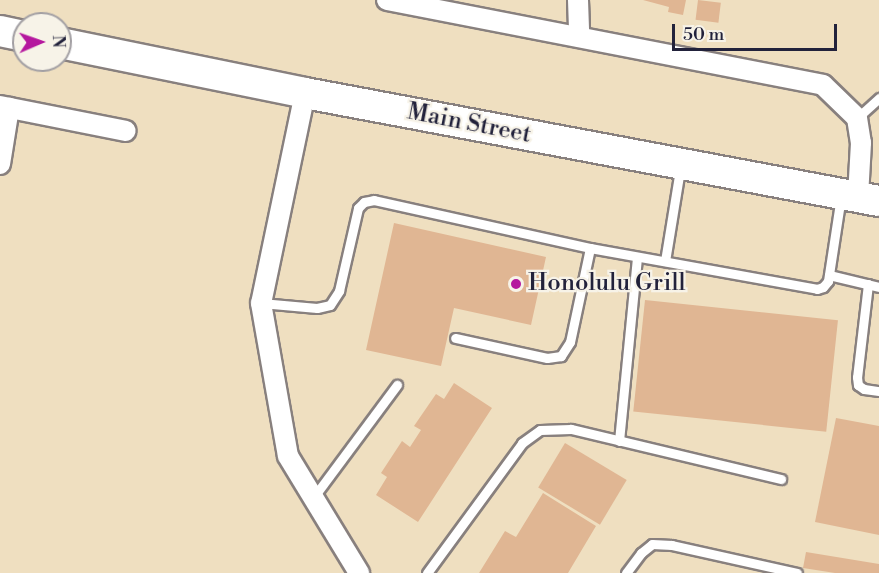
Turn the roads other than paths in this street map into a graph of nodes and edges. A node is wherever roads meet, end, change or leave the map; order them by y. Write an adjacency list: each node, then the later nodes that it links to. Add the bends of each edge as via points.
1 (387, 0): 3 (street)
2 (578, 0): 3 (street)
3 (579, 37): 8 (street, via 823,85)
4 (72, 45): 5 (main road, Main Street)
5 (305, 93): 11 (main road, Main Street); 19 (street)
6 (879, 98): 8 (lane)
7 (4, 107): 9 (street); 10 (street)
8 (857, 118): 12 (street, via 861,142)
9 (126, 131)
10 (0, 164)
11 (681, 164): 12 (main road, Main Street); 15 (lane)
12 (860, 197): 16 (lane)
13 (590, 248): 14 (lane); 19 (lane, via 374,200 358,208 339,291 330,305 316,308); 20 (lane, via 570,342 561,356 548,358)
14 (637, 257): 15 (lane); 23 (lane)
15 (665, 261): 16 (lane, via 816,289 823,287)
16 (829, 275): 17 (lane)
17 (868, 284): 18 (lane); 22 (lane, via 857,377 858,385 864,389)
18 (879, 287)
19 (261, 303): 25 (street, via 288,456)
20 (455, 338)
21 (397, 385): 25 (lane)
22 (879, 391)
23 (619, 441): 24 (lane); 27 (lane, via 571,429 540,430 522,443)
24 (781, 479)
25 (313, 498): 26 (street)
26 (359, 573)
27 (427, 573)
28 (626, 573): 29 (lane, via 652,544)
29 (797, 573)

